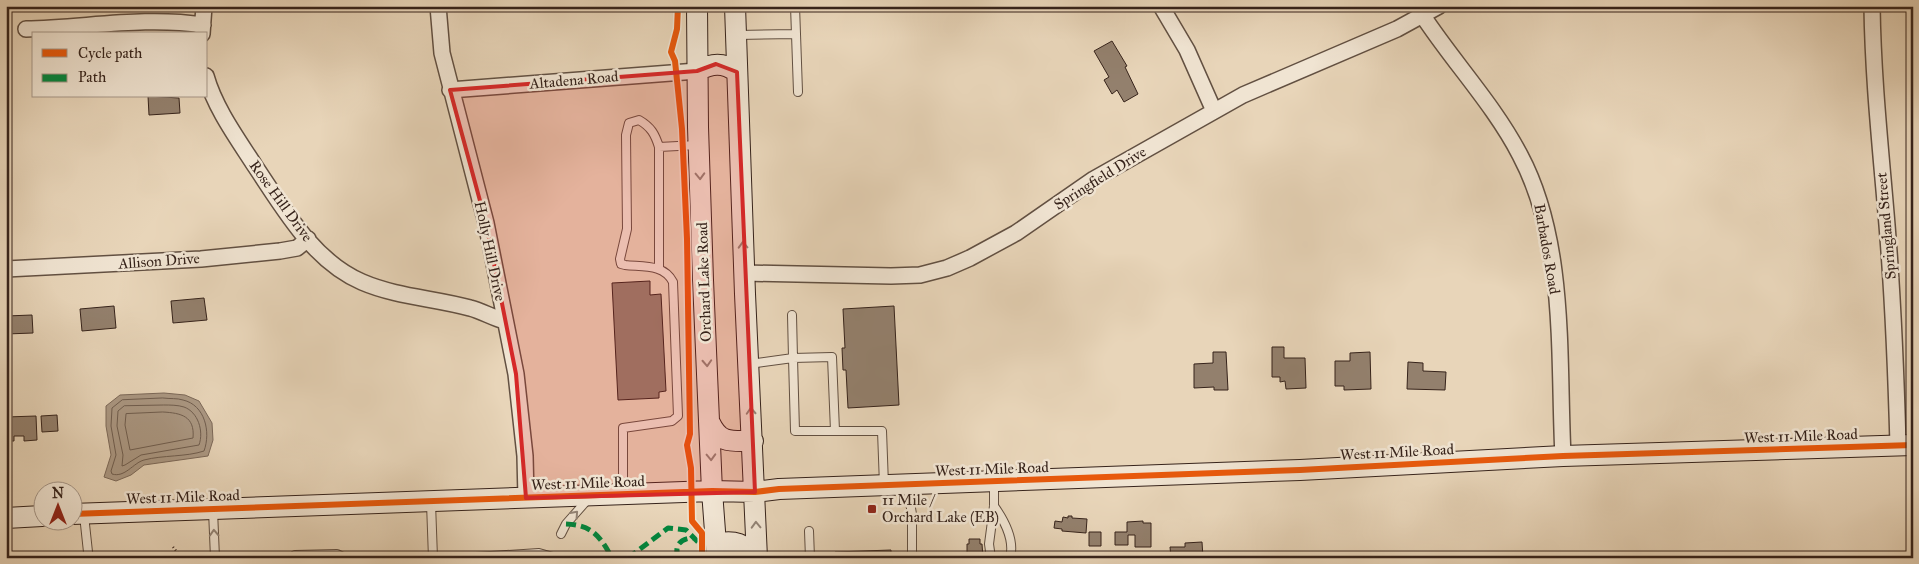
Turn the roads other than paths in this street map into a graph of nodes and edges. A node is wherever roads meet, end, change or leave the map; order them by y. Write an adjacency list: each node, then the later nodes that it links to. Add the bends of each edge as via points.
1 (204, 6): 11 (street)
2 (438, 6): 17 (street, Holly Hill Drive, via 442,53)
3 (697, 6): 14 (street, Orchard Lake Road)
4 (735, 6): 13 (street)
5 (795, 6): 12 (lane)
6 (1161, 6): 19 (street, via 1187,50)
7 (1439, 6): 9 (street, Springfield Drive)
8 (1872, 6): 33 (street, Springland Street, via 1877,116)
9 (1423, 16): 19 (street, Springfield Drive); 34 (street, Barbados Road, via 1495,114 1520,155 1538,194 1556,280)
10 (26, 29): 11 (street, via 180,21)
11 (202, 29)
12 (796, 34): 13 (lane); 18 (lane)
13 (736, 35): 15 (street)
14 (697, 71): 15 (street, via 716,64); 17 (street, Altadena Road); 20 (street, Orchard Lake Road)
15 (737, 72): 25 (street, one-way to 15)
16 (208, 81): 22 (street, Rose Hill Drive, via 219,107 243,147)
17 (450, 90): 27 (street, Holly Hill Drive, via 486,223)
18 (798, 92)
19 (1214, 111): 25 (street, Springfield Drive, via 1094,179 1016,234 947,268 920,275 892,276)
20 (699, 145): 21 (lane); 30 (street, Orchard Lake Road, one-way to 30)
21 (659, 147): 23 (lane); 23 (lane, via 649,126 639,120 629,123 626,135 626,229 620,259 625,266)
22 (308, 239): 24 (street, Allison Drive, via 297,248 251,254); 27 (street, Rose Hill Drive, via 323,256 361,282 384,291 469,308)
23 (659, 268): 40 (lane, via 669,273 674,282 678,416 672,420 623,428)
24 (6, 269)
25 (744, 273): 29 (street)
26 (792, 315): 28 (lane)
27 (505, 322): 42 (street, Holly Hill Drive, via 521,410)
28 (793, 358): 29 (lane); 31 (lane, via 795,431); 31 (lane, via 832,357)
29 (749, 364): 32 (street, one-way to 29)
30 (710, 423): 32 (street, via 720,438); 38 (street, Orchard Lake Road, one-way to 38)
31 (835, 431): 36 (lane, via 882,431)
32 (753, 441): 39 (street)
33 (1905, 445): 34 (street, West 11 Mile Road)
34 (1563, 456): 35 (street, West 11 Mile Road)
35 (994, 481): 37 (street, West 11 Mile Road); 44 (lane)
36 (884, 485): 37 (street, West 11 Mile Road); 39 (street, West 11 Mile Road)
37 (907, 485): 62 (lane, via 912,514)
38 (712, 491): 39 (street, West 11 Mile Road); 40 (street, West 11 Mile Road); 52 (street, Orchard Lake Road)
39 (755, 492): 60 (street, one-way to 39)
40 (623, 494): 41 (street, West 11 Mile Road)
41 (592, 495): 42 (street, West 11 Mile Road); 51 (lane, one-way to 41)
42 (526, 498): 43 (street, West 11 Mile Road)
43 (431, 501): 45 (street, West 11 Mile Road); 57 (lane)
44 (994, 506): 63 (lane, via 989,544); 64 (lane, via 1003,518 1011,543)
45 (212, 508): 46 (street, West 11 Mile Road); 55 (lane, one-way to 45)
46 (82, 514)
47 (32, 517): 48 (street)
48 (6, 518)
49 (82, 529): 54 (lane, via 88,552)
50 (809, 531): 61 (lane)
51 (561, 534)
52 (717, 551): 60 (street, via 726,541 738,543)
53 (295, 555): 56 (lane, via 337,554)
54 (86, 558)
55 (215, 558)
56 (345, 558)
57 (433, 558)
58 (460, 558): 59 (lane, via 539,553)
59 (553, 558)
60 (756, 558)
61 (810, 558)
62 (912, 558)
63 (991, 558)
64 (1010, 558)

